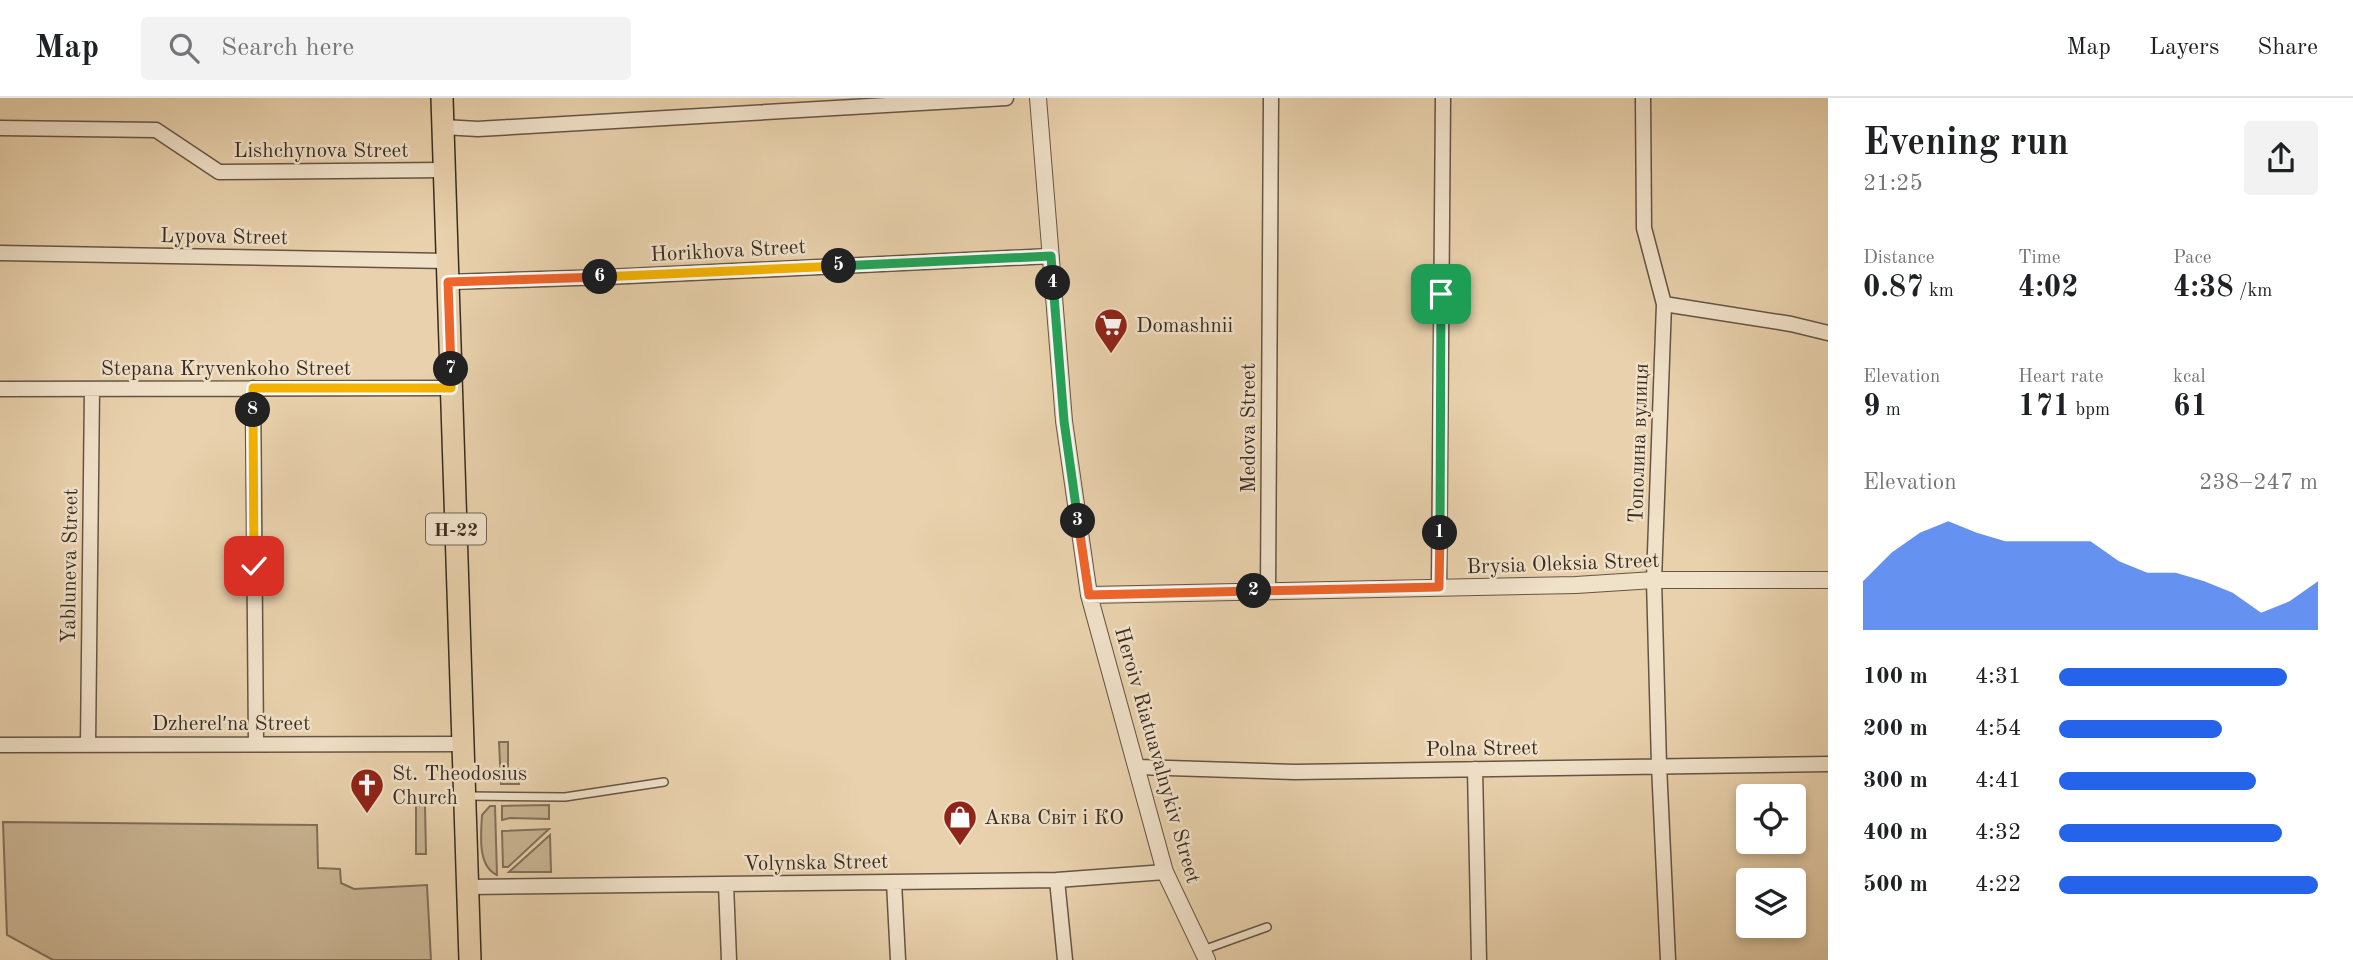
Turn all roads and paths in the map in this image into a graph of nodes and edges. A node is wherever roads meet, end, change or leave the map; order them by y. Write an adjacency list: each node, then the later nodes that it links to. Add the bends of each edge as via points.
1 (442, 98): 7 (main road, Н-22)
2 (1006, 98): 7 (street, via 519,127)
3 (1038, 98): 11 (street, Heroiv Riatuavalnykiv Street)
4 (1271, 98): 22 (street, Medova Street)
5 (1443, 98): 21 (street)
6 (1643, 98): 13 (street, Тополина вулиця, via 1644,228)
7 (443, 127): 9 (main road, Н-22)
8 (0, 128): 9 (street, Lishchynova Street, via 156,130 219,172)
9 (444, 170): 12 (main road, Н-22)
10 (0, 253): 12 (street, Lypova Street)
11 (1051, 256): 12 (street, Horikhova Street, via 621,276); 23 (street, Heroiv Riatuavalnykiv Street, via 1064,421)
12 (448, 272): 16 (main road, Н-22)
13 (1664, 304): 14 (street); 19 (street, Тополина вулиця)
14 (1828, 333)
15 (253, 388): 16 (street, Stepana Kryvenkoho Street); 18 (street, Stepana Kryvenkoho Street); 25 (street)
16 (451, 388): 26 (main road, Н-22)
17 (0, 389): 18 (street, Stepana Kryvenkoho Street)
18 (92, 389): 24 (street, Yabluneva Street)
19 (1654, 580): 20 (street, Brysia Oleksia Street); 21 (street, Brysia Oleksia Street); 29 (street, Тополина вулиця)
20 (1828, 580)
21 (1439, 587): 22 (street, Brysia Oleksia Street)
22 (1268, 591): 23 (street, Brysia Oleksia Street)
23 (1089, 595): 30 (street, Heroiv Riatuavalnykiv Street)
24 (88, 744): 25 (street, Dzherelʹna Street); 27 (street, Dzherelʹna Street)
25 (256, 744): 26 (street, Dzherelʹna Street)
26 (462, 744): 33 (main road, Н-22)
27 (0, 745)
28 (1828, 764): 29 (street, Polna Street)
29 (1659, 765): 31 (street, Polna Street); 46 (street, Тополина вулиця)
30 (1137, 767): 31 (street, Polna Street, via 1294,772); 34 (street, Heroiv Riatuavalnykiv Street)
31 (1475, 769): 45 (street)
32 (664, 782): 33 (lane, via 565,797)
33 (463, 796): 38 (main road, Н-22)
34 (1165, 872): 35 (street, Volynska Street); 40 (street, Heroiv Riatuavalnykiv Street)
35 (1057, 880): 36 (street, Volynska Street); 44 (street)
36 (894, 882): 37 (street, Volynska Street); 43 (street)
37 (726, 884): 38 (street, Volynska Street); 42 (street)
38 (467, 887): 41 (main road, Н-22)
39 (1267, 927): 40 (lane)
40 (1205, 955)
41 (470, 960)
42 (729, 960)
43 (898, 960)
44 (1065, 960)
45 (1479, 960)
46 (1668, 960)

